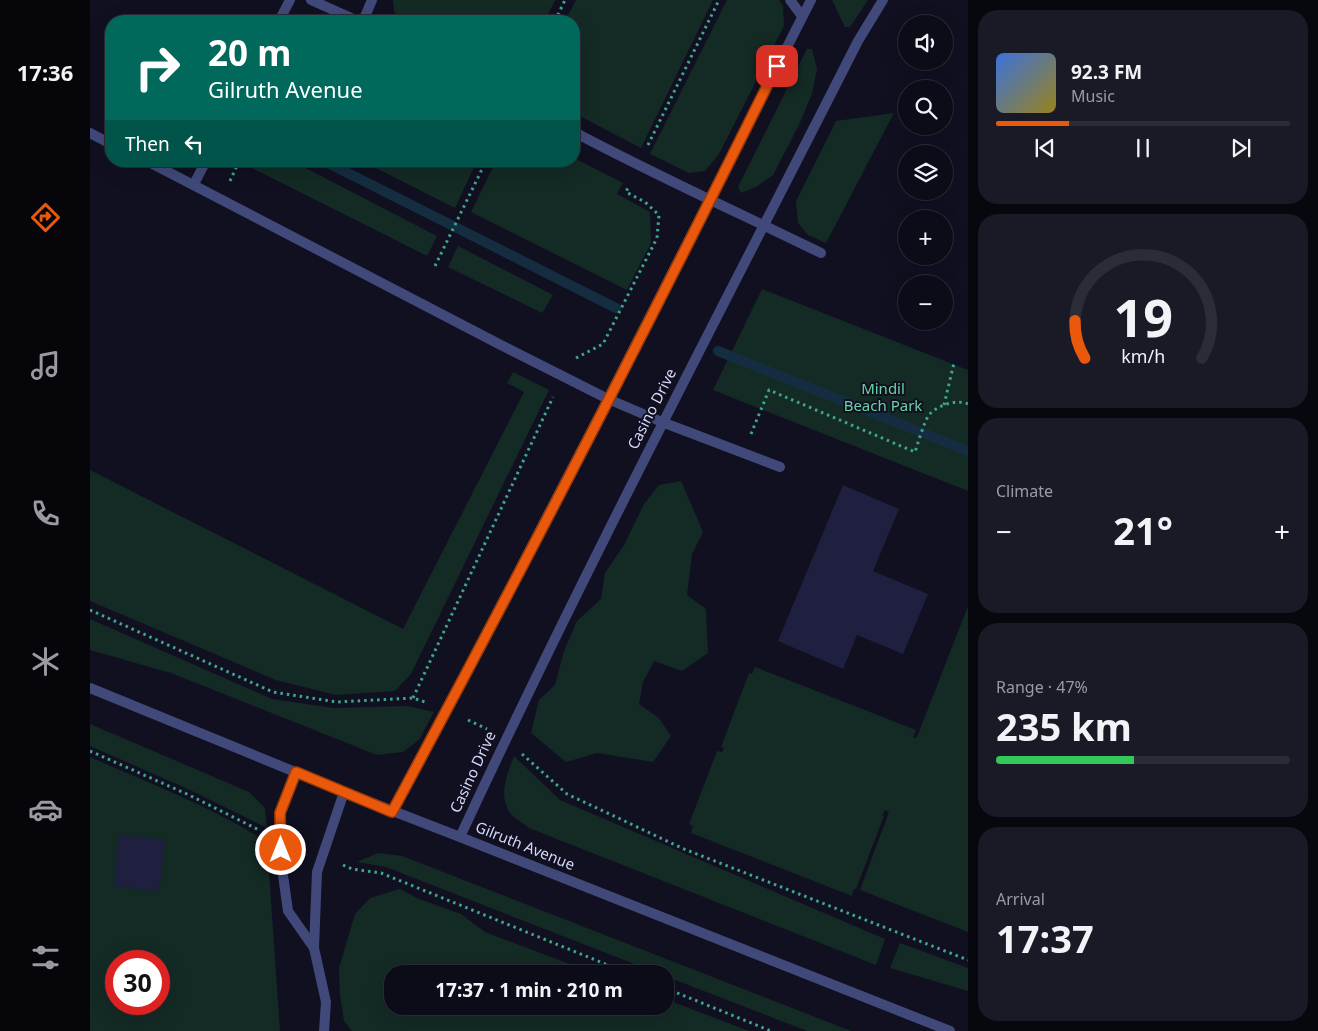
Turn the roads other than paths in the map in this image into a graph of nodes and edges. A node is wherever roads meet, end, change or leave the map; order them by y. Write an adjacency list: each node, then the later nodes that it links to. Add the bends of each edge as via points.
1 (290, 0): 7 (street)
2 (311, 0): 8 (street)
3 (372, 0): 9 (street)
4 (790, 0): 10 (street)
5 (811, 0): 10 (street)
6 (883, 0): 18 (street, Casino Drive, via 858,41)
7 (282, 15)
8 (345, 15)
9 (366, 15)
10 (802, 16): 17 (street)
11 (90, 133): 13 (street)
12 (580, 135): 17 (street)
13 (105, 141)
14 (159, 167): 16 (street)
15 (203, 167): 16 (street)
16 (194, 184): 20 (street)
17 (711, 199): 18 (street); 20 (street)
18 (764, 225): 19 (street); 21 (street, Casino Drive)
19 (821, 253)
20 (608, 399): 21 (street); 26 (street)
21 (662, 422): 22 (street); 27 (street, Casino Drive, via 505,738)
22 (780, 467)
23 (90, 688): 24 (street, Gilruth Avenue)
24 (296, 772): 25 (street, Gilruth Avenue); 28 (street, via 280,813 281,862 288,910)
25 (344, 792): 26 (street, Gilruth Avenue); 28 (street, via 317,872)
26 (392, 812): 27 (street, Gilruth Avenue)
27 (460, 837): 30 (street, Gilruth Avenue)
28 (314, 948): 29 (street, via 326,1002)
29 (324, 1031)
30 (950, 1031)

